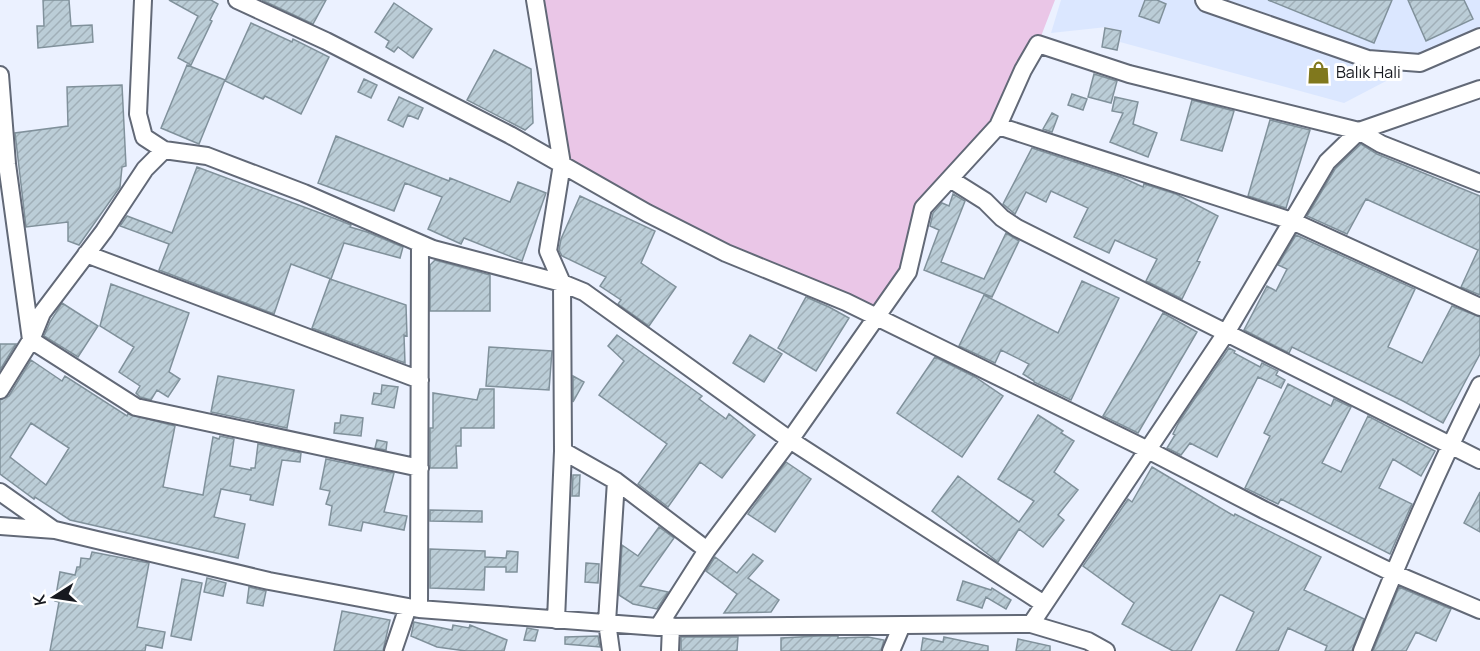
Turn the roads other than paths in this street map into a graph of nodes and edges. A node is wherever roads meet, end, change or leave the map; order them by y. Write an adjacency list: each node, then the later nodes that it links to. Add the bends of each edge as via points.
1 (143, 0): 10 (street, via 138,114 144,136)
2 (237, 0): 11 (street, via 326,41)
3 (535, 0): 11 (street)
4 (1204, 0): 5 (street, via 1368,59 1420,63)
5 (1480, 37)
6 (0, 75): 21 (street, via 7,164)
7 (1480, 89): 9 (street)
8 (998, 126): 9 (street, via 1038,44 1129,74); 12 (street); 14 (street)
9 (1359, 131): 13 (street, via 1381,144); 14 (street, via 1327,162)
10 (164, 150): 15 (street, via 207,156); 16 (street, via 145,169)
11 (562, 164): 17 (street, via 548,251); 19 (street, via 726,254)
12 (950, 179): 19 (street, via 923,208 908,272); 20 (street, via 1017,228)
13 (1480, 183)
14 (1292, 221): 18 (street); 20 (street)
15 (420, 244): 17 (street); 22 (street)
16 (86, 255): 21 (street, via 42,313); 22 (street)
17 (562, 283): 25 (street, via 584,292); 28 (street)
18 (1480, 307)
19 (877, 317): 25 (street); 27 (street)
20 (1226, 333): 26 (street); 27 (street)
21 (31, 340): 24 (street); 30 (street, via 136,407)
22 (420, 380): 30 (street)
23 (1480, 385): 26 (street)
24 (0, 390)
25 (790, 440): 35 (street); 37 (street)
26 (1450, 444): 29 (street); 36 (street)
27 (1146, 449): 36 (street); 37 (street)
28 (563, 451): 31 (street); 40 (street)
29 (1480, 460)
30 (420, 468): 38 (street)
31 (616, 481): 35 (street); 41 (street)
32 (0, 492): 34 (street)
33 (0, 526): 34 (street)
34 (55, 530): 38 (street, via 269,581)
35 (707, 550): 44 (street)
36 (1393, 573): 39 (street); 50 (street)
37 (1044, 604): 42 (street)
38 (413, 608): 40 (street); 45 (street)
39 (1480, 610)
40 (556, 620): 41 (street)
41 (607, 622): 44 (street); 46 (street)
42 (1031, 624): 43 (street); 49 (street, via 1088,641)
43 (902, 625): 44 (street); 48 (street)
44 (665, 626): 47 (street)
45 (393, 651)
46 (611, 651)
47 (670, 651)
48 (891, 651)
49 (1106, 651)
50 (1362, 651)

